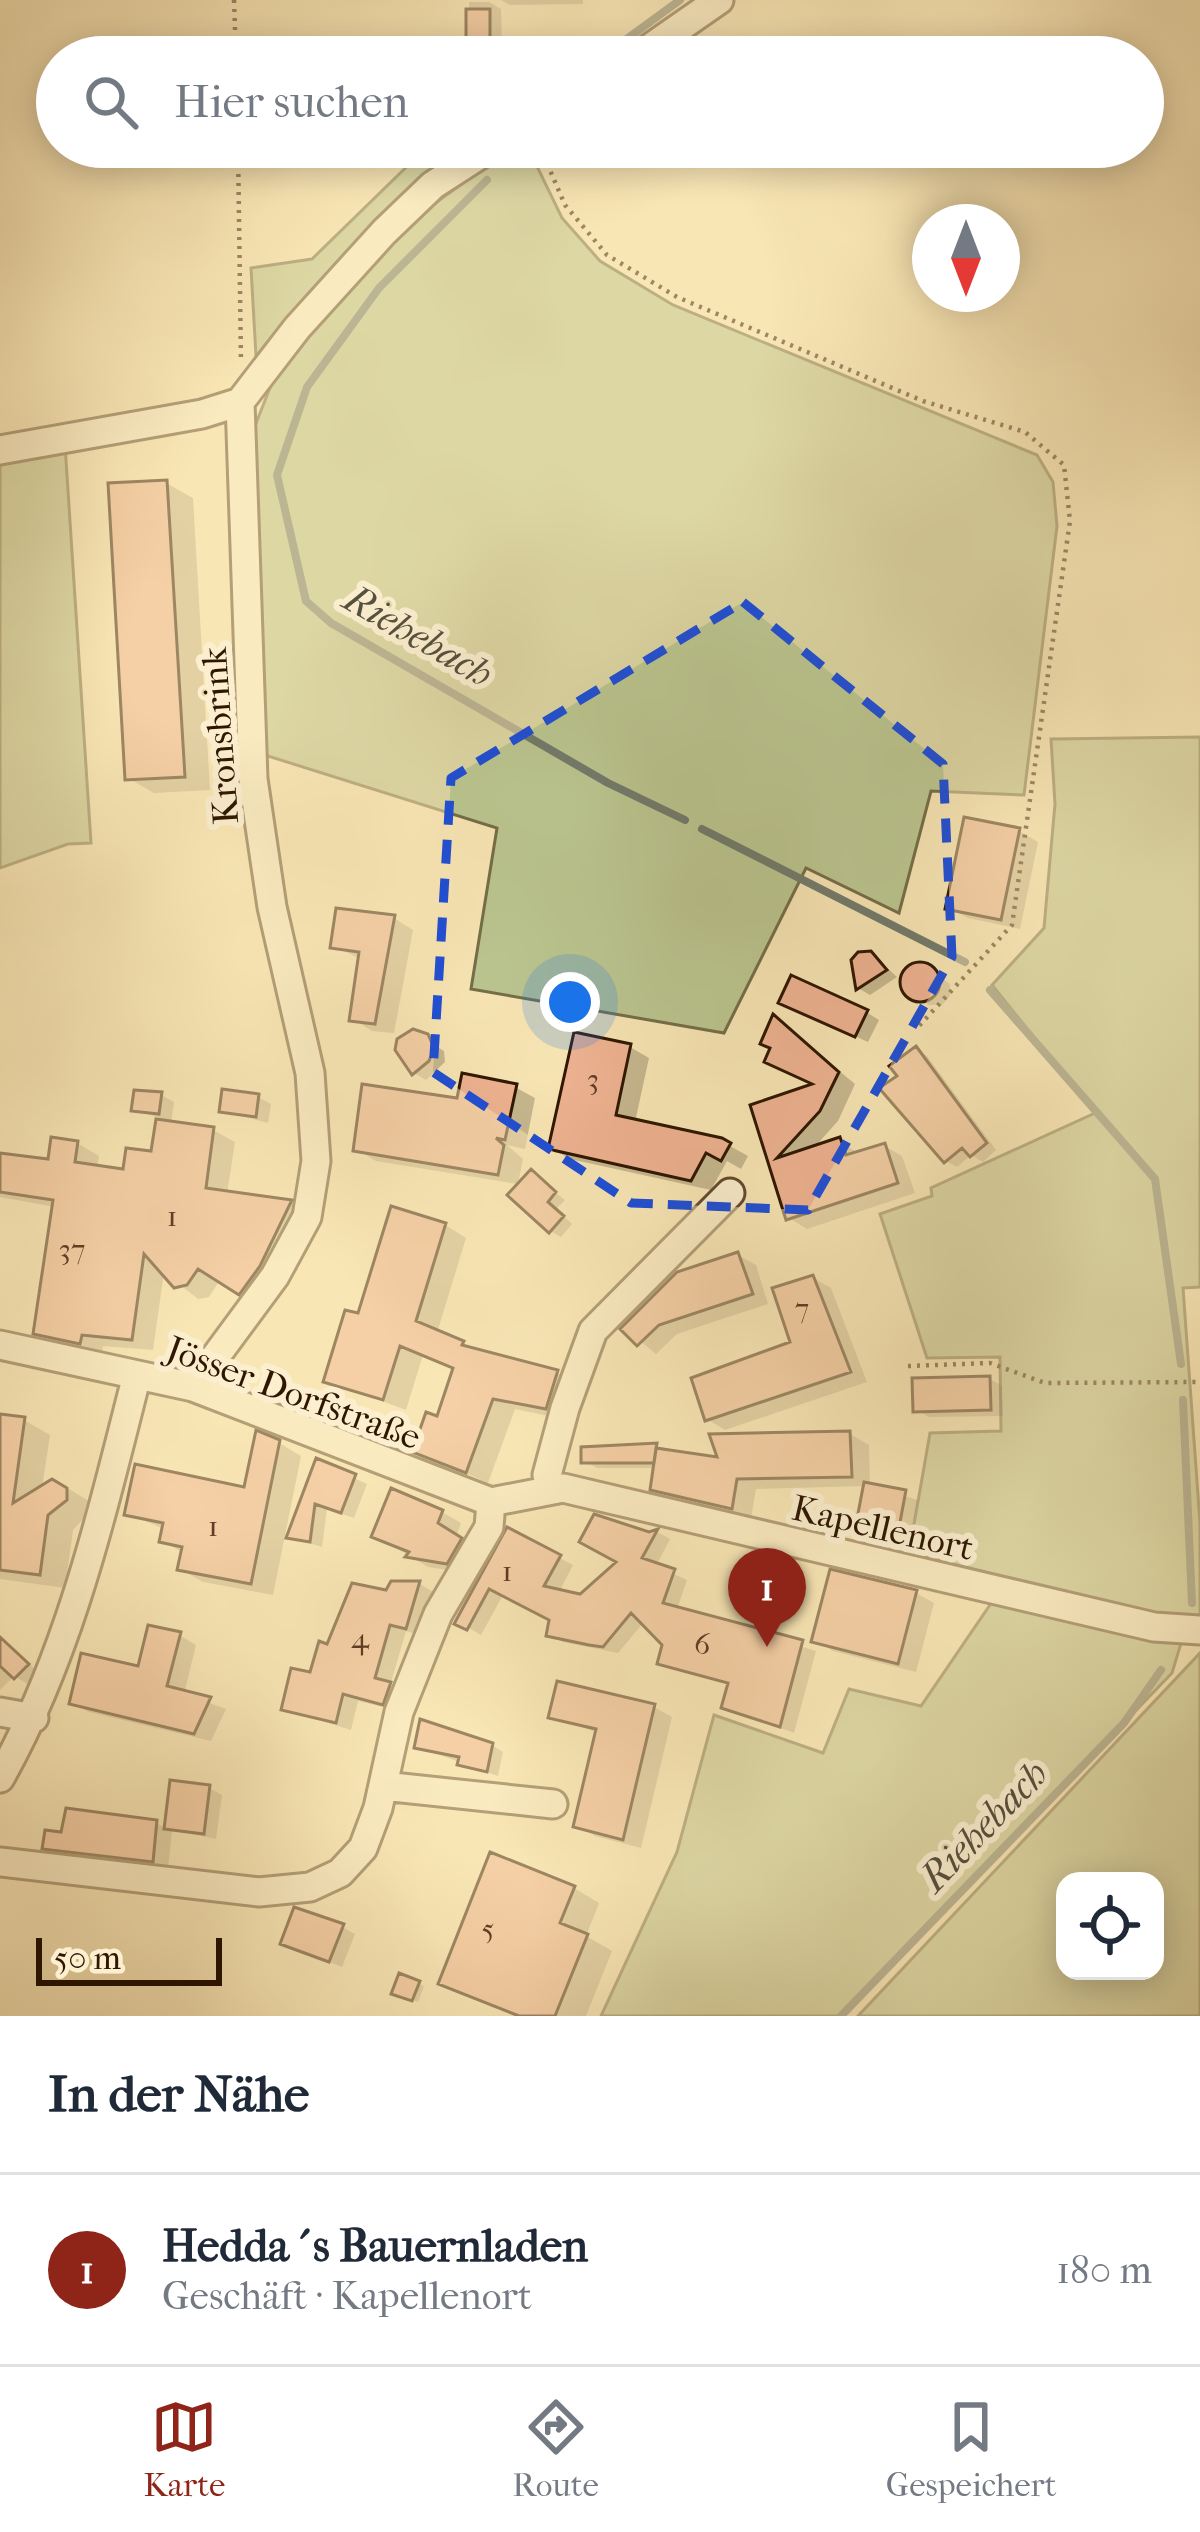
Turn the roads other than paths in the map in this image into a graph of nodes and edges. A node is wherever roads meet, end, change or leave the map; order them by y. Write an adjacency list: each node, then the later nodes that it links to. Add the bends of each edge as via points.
1 (719, 0): 2 (street)
2 (667, 36)
3 (459, 168): 4 (street, via 384,232)
4 (240, 402): 5 (street); 9 (street, Kronsbrink, via 253,779 310,1073 316,1161 307,1217 275,1276)
5 (0, 450)
6 (730, 1193): 10 (street, via 593,1331 565,1408)
7 (0, 1345): 8 (street, Jösser Dorfstraße)
8 (137, 1375): 9 (street, Jösser Dorfstraße); 14 (street, via 69,1630)
9 (194, 1387): 11 (street, Jösser Dorfstraße)
10 (551, 1489): 11 (street, Kapellenort); 12 (street, Kapellenort, via 1154,1627)
11 (491, 1502): 16 (street, via 489,1527 438,1614 399,1712)
12 (1200, 1630)
13 (0, 1712): 14 (street)
14 (34, 1718): 15 (street)
15 (0, 1778)
16 (383, 1786): 17 (street); 18 (street, via 363,1848 340,1873 310,1887 259,1892)
17 (554, 1804)
18 (0, 1862)

